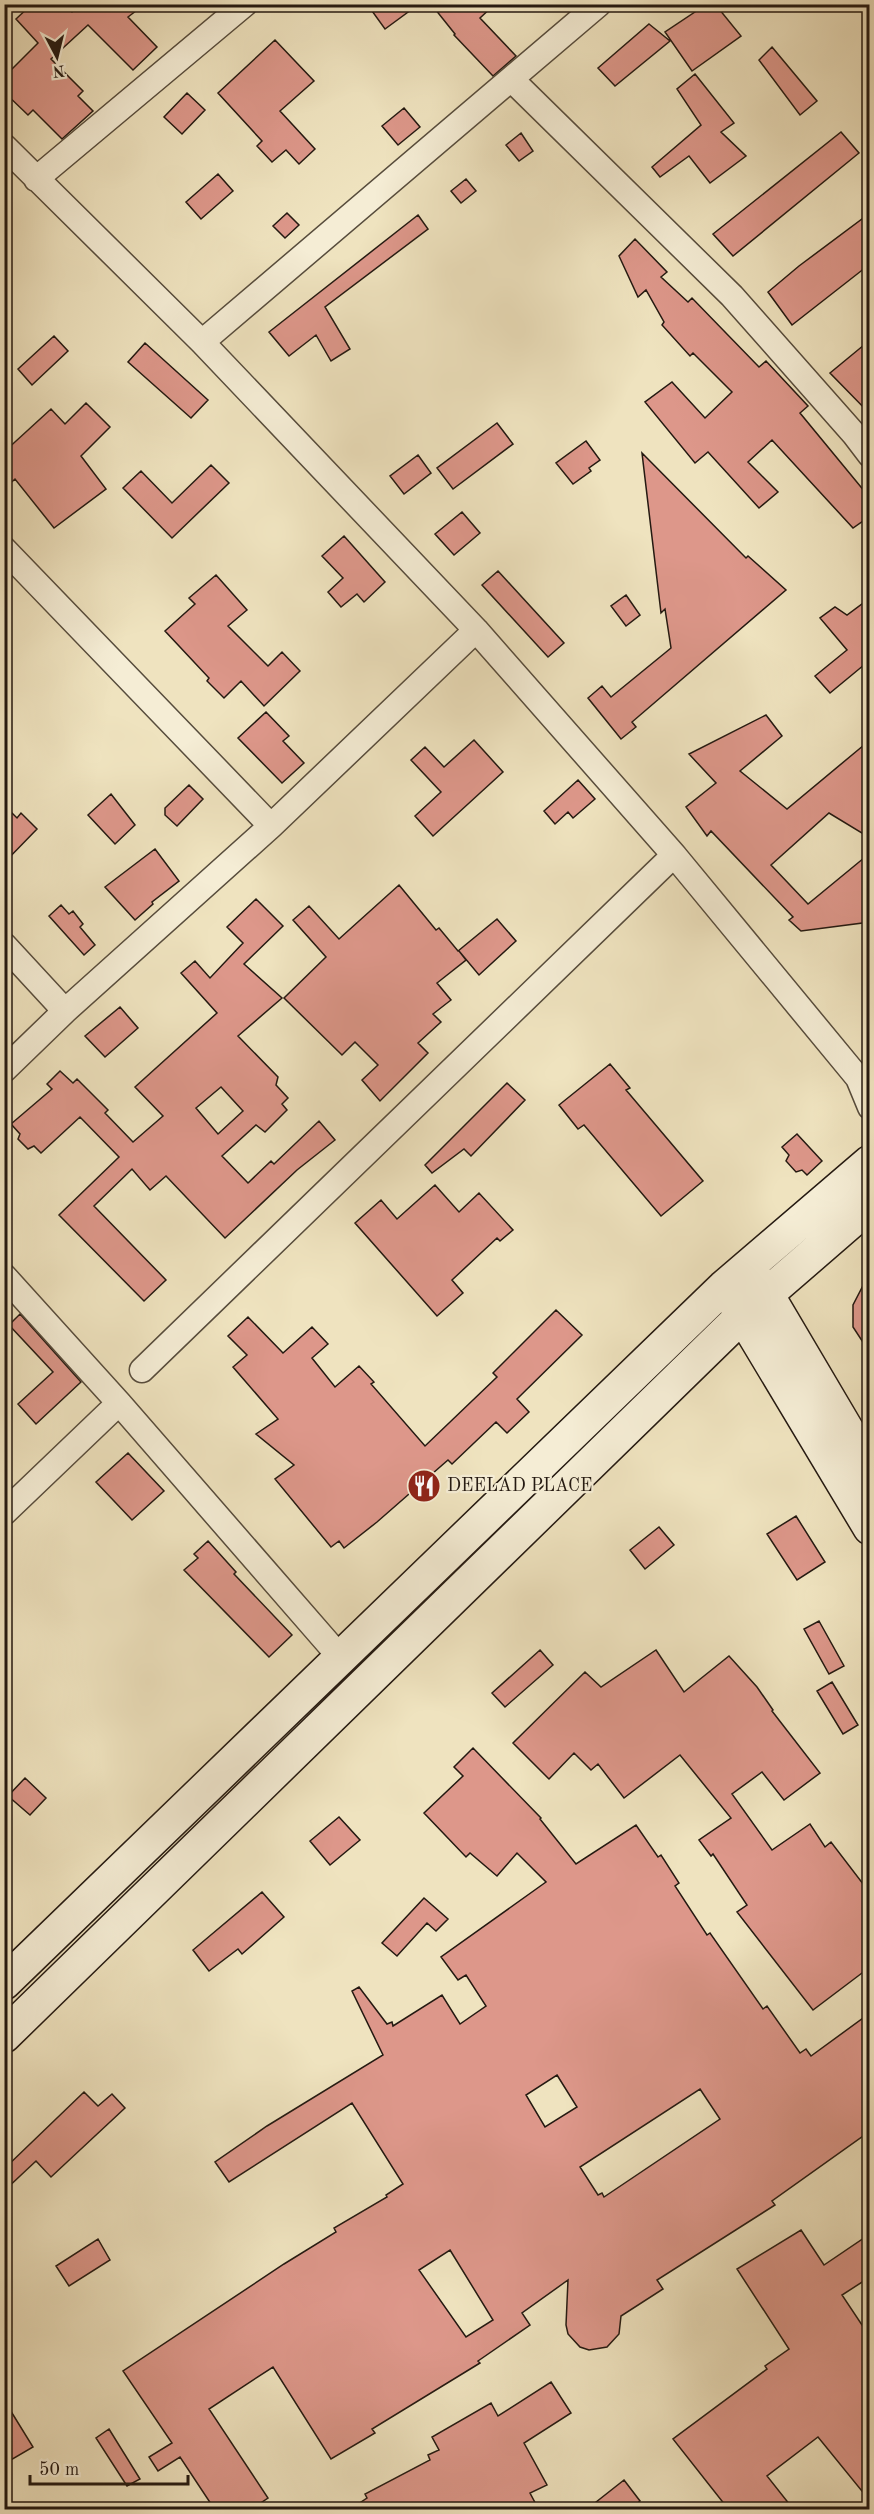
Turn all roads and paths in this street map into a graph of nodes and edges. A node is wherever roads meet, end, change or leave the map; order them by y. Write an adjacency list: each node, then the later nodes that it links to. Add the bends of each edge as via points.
1 (245, 4): 5 (street)
2 (599, 4): 3 (street)
3 (511, 79): 6 (street); 7 (street, via 732,296)
4 (4, 146): 5 (street)
5 (36, 179): 6 (street)
6 (202, 342): 9 (street)
7 (870, 455)
8 (4, 549): 10 (street)
9 (476, 630): 10 (street); 11 (street)
10 (271, 826): 13 (street)
11 (674, 855): 15 (street); 22 (street)
12 (4, 945): 13 (street)
13 (65, 1011): 14 (street)
14 (4, 1070)
15 (864, 1081): 16 (street)
16 (870, 1107)
17 (870, 1162): 20 (main road)
18 (870, 1205): 21 (main road)
19 (4, 1276): 23 (street)
20 (735, 1276): 21 (main road); 27 (main road)
21 (755, 1303): 24 (main road); 26 (main road); 29 (main road)
22 (142, 1370)
23 (119, 1403): 25 (street); 27 (street)
24 (870, 1469)
25 (4, 1513)
26 (870, 1528)
27 (340, 1657): 28 (main road)
28 (4, 1983)
29 (4, 2036)

